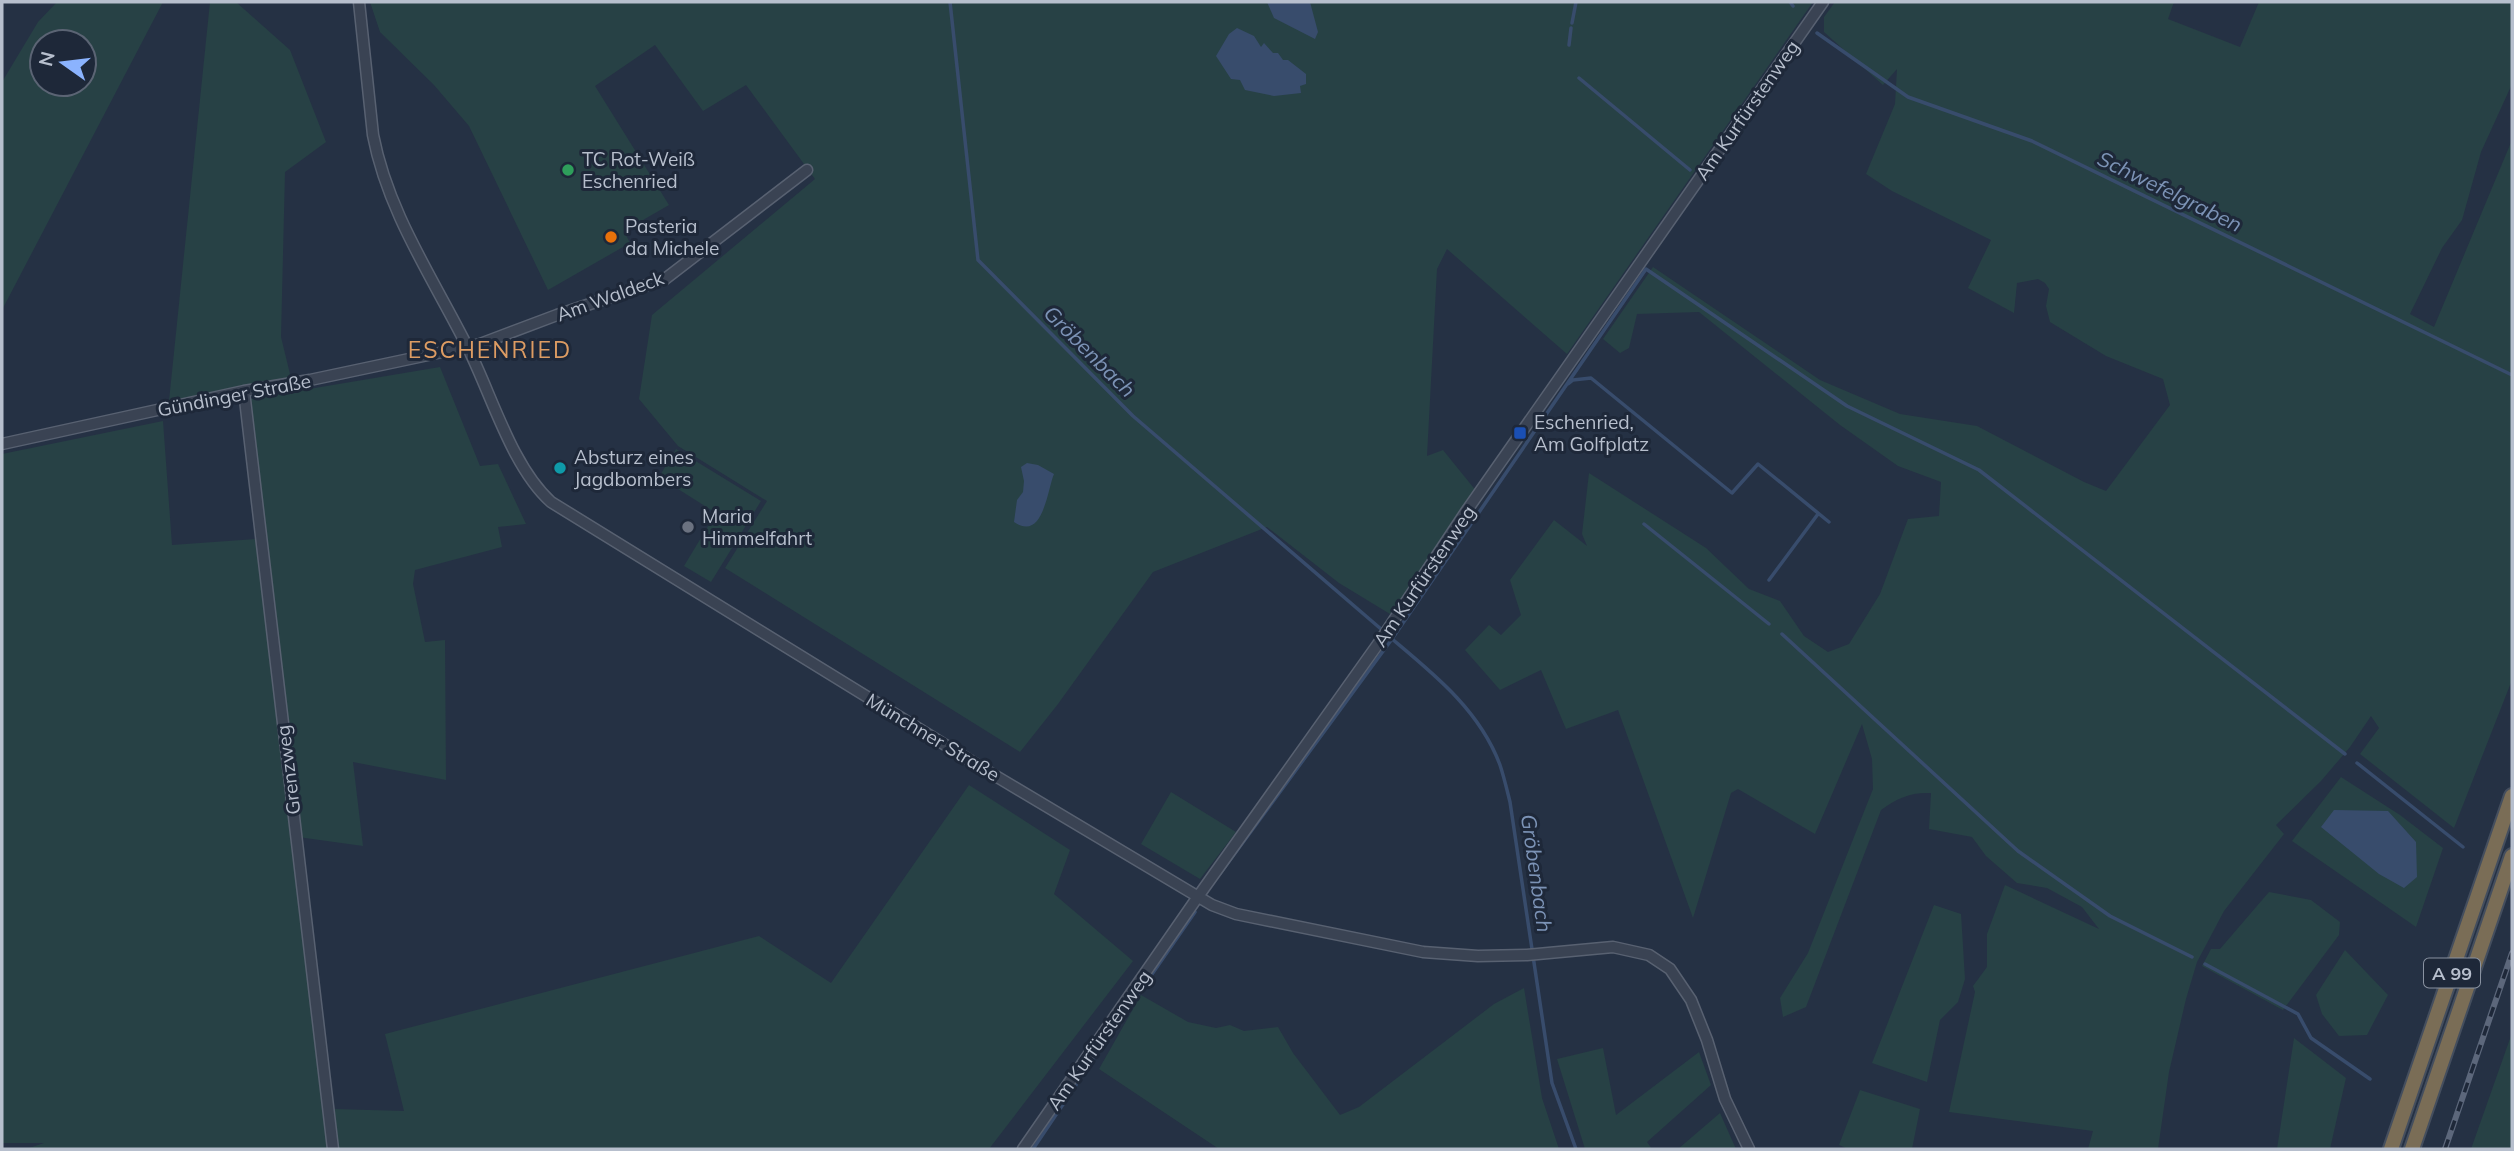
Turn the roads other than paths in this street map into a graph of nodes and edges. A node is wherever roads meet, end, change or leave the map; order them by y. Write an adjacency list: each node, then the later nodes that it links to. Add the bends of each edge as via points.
1 (359, 2): 4 (street, Münchner Straße, via 377,156 414,249)
2 (1823, 2): 9 (street, Am Kurfürstenweg)
3 (807, 170): 4 (street, Am Waldeck, via 665,279)
4 (468, 348): 5 (street, Gündinger Straße); 9 (street, Münchner Straße, via 517,456 538,491 551,502)
5 (244, 391): 6 (street, Gündinger Straße); 10 (street, Grenzweg)
6 (2, 444)
7 (2512, 796): 13 (highway, A 99)
8 (2512, 856): 14 (highway, A 99)
9 (1199, 894): 11 (street, Am Kurfürstenweg); 12 (street, Münchner Straße, via 1236,914 1423,952 1527,955 1613,947 1649,956 1670,970 1691,1000 1725,1099)
10 (333, 1149)
11 (1023, 1149)
12 (1749, 1149)
13 (2391, 1149)
14 (2412, 1149)

